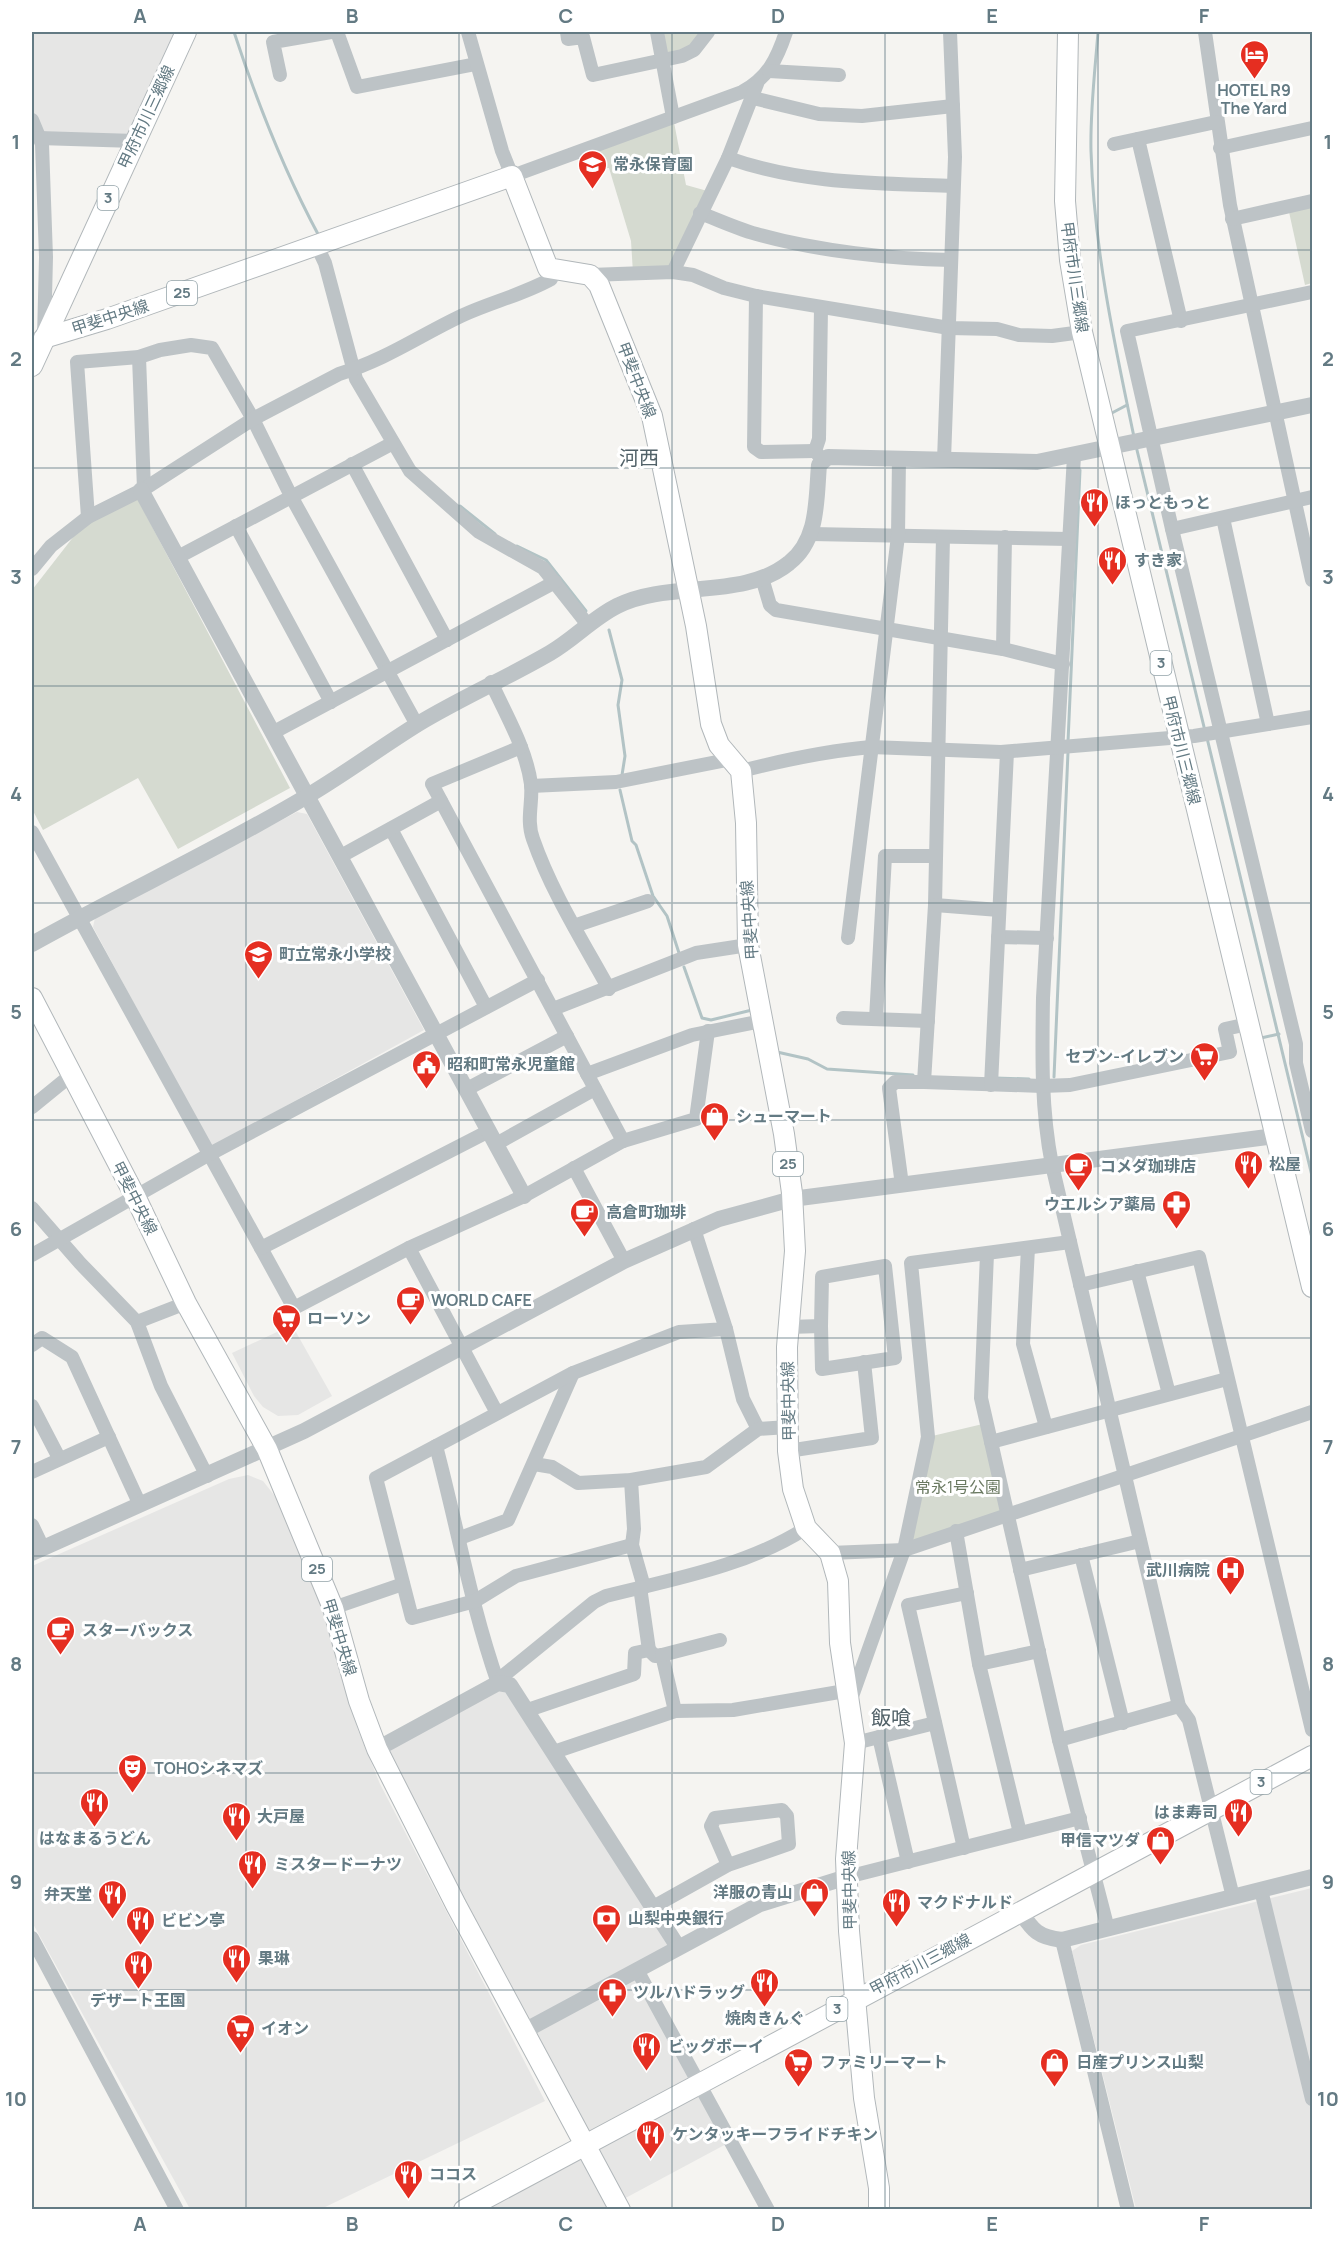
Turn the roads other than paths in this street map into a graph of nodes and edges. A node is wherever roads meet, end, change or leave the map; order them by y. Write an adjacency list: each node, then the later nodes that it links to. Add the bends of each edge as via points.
1 (186, 32): 26 (main road, 甲府市川三郷線 / 3)
2 (332, 32): 15 (street, via 273,42)
3 (337, 32): 13 (street, via 357,87)
4 (468, 32): 13 (street)
5 (567, 32): 12 (street, via 568,39 584,37 593,75)
6 (657, 32): 12 (street)
7 (708, 32): 12 (street, via 694,50)
8 (786, 32): 14 (street)
9 (950, 32): 19 (street)
10 (1068, 32): 46 (main road, 甲府市川三郷線 / 3, via 1065,201)
11 (1205, 32): 22 (street)
12 (662, 62): 20 (street)
13 (476, 64): 30 (street)
14 (769, 70): 16 (street); 17 (street)
15 (280, 75)
16 (839, 75)
17 (757, 84): 18 (street); 20 (street)
18 (753, 98): 19 (street, via 819,114 862,116); 29 (street)
19 (952, 106): 31 (street)
20 (673, 117): 30 (street)
21 (32, 120): 24 (street)
22 (1216, 122): 25 (street); 28 (street)
23 (1312, 128): 28 (street)
24 (39, 138): 26 (street); 47 (street, via 46,257)
25 (1138, 139): 27 (street); 44 (street)
26 (135, 141): 47 (main road, 甲府市川三郷線 / 3)
27 (1114, 144)
28 (1220, 148): 34 (street)
29 (728, 158): 31 (street, via 766,172 799,177); 33 (street)
30 (512, 176): 35 (main road, 甲斐中央線 / 25); 37 (main road, via 542,258 548,268)
31 (953, 186): 36 (street)
32 (1312, 201): 34 (street)
33 (700, 213): 36 (street, via 759,235 810,245 907,260); 38 (street)
34 (1232, 219): 42 (street)
35 (321, 245): 47 (main road, 甲斐中央線 / 25); 50 (street)
36 (951, 260): 45 (street)
37 (555, 270): 39 (main road); 50 (street, via 551,279 528,292 465,315)
38 (673, 272): 39 (street); 41 (street)
39 (590, 275): 80 (main road, 甲斐中央線 / 25, via 599,285 652,416)
40 (1312, 292): 42 (street)
41 (756, 297): 43 (street); 57 (street, via 754,447 761,452)
42 (1250, 306): 44 (street); 52 (street)
43 (821, 308): 45 (street); 57 (street)
44 (1181, 321): 54 (street, via 1127,331)
45 (949, 328): 46 (street, via 1052,336); 60 (street)
46 (1082, 332): 56 (main road, 甲府市川三郷線 / 3)
47 (38, 339): 49 (main road, 甲府市川三郷線 / 3)
48 (139, 357): 53 (street, via 191,345 212,348); 62 (street); 66 (street, via 78,362)
49 (32, 366)
50 (356, 370): 53 (street, via 339,374); 55 (street)
51 (1312, 405): 52 (street)
52 (1275, 414): 54 (street); 65 (street)
53 (253, 419): 62 (street); 63 (street)
54 (1149, 439): 56 (street); 69 (street)
55 (393, 443): 61 (street); 79 (street, via 410,471 470,525 543,568)
56 (1115, 447): 58 (street); 95 (main road, 甲府市川三郷線 / 3)
57 (819, 455): 59 (street); 70 (street)
58 (1074, 456): 60 (street, via 1037,462); 74 (street)
59 (899, 458): 60 (street); 71 (street)
60 (944, 460)
61 (352, 464): 63 (street); 83 (street)
62 (142, 489): 66 (street); 75 (street)
63 (291, 496): 68 (street); 87 (street)
64 (1312, 497): 65 (street)
65 (1294, 501): 67 (street); 78 (street)
66 (88, 517): 76 (street, via 51,546)
67 (1223, 518): 69 (street); 91 (street)
68 (236, 526): 75 (street); 89 (street)
69 (1172, 529): 93 (street)
70 (811, 534): 71 (street); 77 (street, via 792,562)
71 (898, 536): 72 (street); 82 (street)
72 (943, 537): 73 (street); 84 (street)
73 (1005, 537): 74 (street); 85 (street)
74 (1069, 539): 86 (street)
75 (178, 557): 94 (street)
76 (32, 569)
77 (762, 578): 80 (street); 82 (street, via 770,605 776,610)
78 (1312, 580)
79 (555, 582): 81 (street); 83 (street)
80 (689, 591): 81 (street, via 625,602); 101 (main road, 甲斐中央線 / 25, via 711,724 719,745)
81 (588, 625): 88 (street, via 551,653)
82 (886, 628): 84 (street); 97 (street)
83 (447, 640): 87 (street)
84 (940, 640): 85 (street); 99 (street)
85 (1004, 649): 86 (street)
86 (1063, 664): 98 (street)
87 (389, 671): 89 (street); 92 (street)
88 (491, 682): 92 (street); 96 (street)
89 (331, 702): 94 (street)
90 (1312, 717): 91 (street)
91 (1268, 724): 93 (street)
92 (417, 725): 103 (street)
93 (1220, 731): 95 (street); 140 (street, via 1296,1044 1296,1064)
94 (274, 732): 103 (street)
95 (1187, 736): 98 (street); 128 (main road, 甲府市川三郷線 / 3)
96 (521, 747): 102 (street); 104 (street, via 432,784)
97 (871, 747): 99 (street); 101 (street); 115 (street)
98 (1065, 747): 100 (street); 116 (street)
99 (938, 749): 100 (street); 108 (street)
100 (1007, 752): 111 (street)
101 (736, 765): 102 (street, via 616,782); 118 (main road, 甲斐中央線 / 25, via 746,823)
102 (531, 786): 113 (street, via 532,836)
103 (309, 796): 107 (street); 112 (street)
104 (441, 801): 105 (street); 119 (street)
105 (391, 829): 107 (street); 122 (street)
106 (32, 832): 112 (street)
107 (341, 856): 130 (street)
108 (936, 856): 110 (street); 125 (street, via 885,856)
109 (648, 901): 113 (street)
110 (934, 905): 111 (street); 127 (street)
111 (999, 910): 114 (street)
112 (77, 918): 117 (street); 144 (street)
113 (574, 926): 120 (street)
114 (998, 937): 116 (street); 135 (street)
115 (848, 938)
116 (1047, 938): 136 (street)
117 (32, 944)
118 (748, 945): 120 (street, via 696,953); 126 (main road, 甲斐中央線 / 25)
119 (538, 980): 122 (street); 123 (street)
120 (609, 989): 123 (street)
121 (32, 998): 133 (main road, 甲斐中央線 / 25)
122 (486, 1007): 130 (street)
123 (554, 1008): 131 (street)
124 (843, 1018): 125 (street)
125 (876, 1019): 127 (street)
126 (762, 1021): 129 (street); 150 (main road, 甲斐中央線 / 25)
127 (928, 1021): 134 (street)
128 (1248, 1024): 136 (street, via 1225,1029 1230,1052 1087,1083); 141 (main road, 甲府市川三郷線 / 3)
129 (708, 1031): 132 (street); 143 (street, via 696,1119)
130 (436, 1032): 137 (street); 144 (street)
131 (567, 1036): 132 (street); 137 (street)
132 (587, 1074): 138 (street)
133 (70, 1077): 139 (street); 148 (main road, 甲斐中央線 / 25)
134 (924, 1083): 135 (street); 147 (street, via 895,1082 889,1088)
135 (991, 1085): 136 (street)
136 (1042, 1086): 145 (street)
137 (467, 1089): 142 (street)
138 (596, 1089): 142 (street); 143 (street)
139 (32, 1107)
140 (1312, 1131)
141 (1275, 1136): 145 (street); 163 (main road, 甲府市川三郷線 / 3)
142 (493, 1137): 149 (street); 155 (street)
143 (623, 1141): 146 (street)
144 (208, 1155): 148 (street); 155 (street)
145 (1052, 1165): 147 (street); 154 (street)
146 (574, 1168): 149 (street); 160 (street)
147 (902, 1185): 150 (street)
148 (135, 1196): 153 (street); 164 (main road, 甲斐中央線 / 25)
149 (524, 1196): 156 (street)
150 (792, 1199): 152 (street); 167 (main road, 甲斐中央線 / 25, via 795,1251)
151 (32, 1208): 153 (street)
152 (694, 1229): 160 (street); 168 (street)
153 (61, 1240): 159 (street); 165 (street)
154 (1070, 1242): 157 (street); 162 (street)
155 (261, 1248): 156 (street, via 294,1308)
156 (410, 1248): 170 (street)
157 (1028, 1248): 158 (street); 180 (street, via 1023,1344)
158 (987, 1254): 184 (street, via 981,1398); 203 (street, via 911,1263 928,1437)
159 (32, 1255)
160 (624, 1261): 170 (street)
161 (1137, 1271): 162 (street); 173 (street, via 1199,1257); 174 (street)
162 (1080, 1285): 176 (street)
163 (1312, 1287)
164 (186, 1303): 165 (street); 186 (main road, 甲斐中央線 / 25)
165 (137, 1322): 192 (street, via 161,1386)
166 (820, 1326): 167 (street); 171 (street, via 822,1369); 171 (street, via 822,1277 885,1266 895,1358)
167 (789, 1327): 179 (main road, 甲斐中央線 / 25)
168 (726, 1329): 172 (street, via 679,1332); 181 (street, via 743,1399)
169 (32, 1345): 183 (street, via 42,1338 72,1357)
170 (462, 1346): 178 (street); 186 (street)
171 (864, 1362): 187 (street, via 872,1437)
172 (573, 1373): 178 (street); 189 (street)
173 (1227, 1379): 174 (street); 182 (street)
174 (1169, 1394): 176 (street)
175 (32, 1406): 188 (street)
176 (1110, 1410): 180 (street); 191 (street)
177 (1312, 1412): 182 (street)
178 (497, 1413): 185 (street)
179 (788, 1427): 181 (street); 187 (main road, 甲斐中央線 / 25)
180 (1046, 1427): 184 (street)
181 (758, 1429): 193 (street, via 706,1467)
182 (1241, 1436): 191 (street); 224 (street)
183 (109, 1437): 188 (street); 194 (street)
184 (991, 1442): 195 (street)
185 (436, 1446): 199 (street); 207 (street, via 376,1478)
186 (267, 1449): 192 (street); 211 (main road, 甲斐中央線 / 25)
187 (789, 1451): 197 (main road, 甲斐中央線 / 25, via 793,1489)
188 (59, 1458): 190 (street)
189 (534, 1464): 193 (street, via 552,1467 578,1483); 199 (street, via 508,1520)
190 (32, 1472)
191 (1125, 1475): 195 (street); 200 (street)
192 (207, 1476): 194 (street)
193 (631, 1480): 201 (street)
194 (140, 1505): 202 (street)
195 (1006, 1515): 198 (street); 206 (street)
196 (32, 1525): 202 (street)
197 (806, 1528): 204 (main road, 甲斐中央線 / 25); 208 (street, via 787,1540 722,1566)
198 (956, 1531): 203 (street); 209 (street)
199 (460, 1538): 210 (street)
200 (1140, 1541): 205 (street); 219 (street)
201 (632, 1545): 208 (street); 210 (street, via 516,1576)
202 (37, 1550)
203 (904, 1550): 204 (street); 218 (street)
204 (830, 1553): 218 (main road, 甲斐中央線, via 840,1594 840,1642)
205 (1081, 1555): 206 (street); 223 (street)
206 (1020, 1570): 214 (street)
207 (403, 1584): 210 (street, via 412,1618); 211 (street)
208 (642, 1587): 213 (street); 217 (street, via 594,1602)
209 (967, 1593): 216 (street); 222 (street, via 908,1605)
210 (475, 1601): 217 (street, via 478,1627)
211 (333, 1608): 228 (main road, 甲斐中央線 / 25)
212 (720, 1640): 215 (street)
213 (649, 1650): 215 (street, via 655,1656); 220 (street, via 635,1653 634,1674)
214 (1039, 1651): 216 (street); 226 (street)
215 (662, 1655): 221 (street)
216 (979, 1664): 233 (street)
217 (498, 1683): 220 (street, via 510,1685); 228 (street)
218 (847, 1699): 221 (street, via 733,1710); 227 (main road, 甲斐中央線)
219 (1179, 1706): 223 (street); 231 (street, via 1189,1720)
220 (528, 1710): 229 (street)
221 (675, 1711): 229 (street)
222 (935, 1723): 225 (street); 234 (street)
223 (1122, 1723): 226 (street)
224 (1312, 1730)
225 (879, 1737): 227 (street); 235 (street)
226 (1059, 1740): 232 (street)
227 (855, 1743): 238 (main road, 甲斐中央線)
228 (377, 1749): 250 (main road, 甲斐中央線 / 25)
229 (554, 1752): 242 (street)
230 (1312, 1756): 231 (main road, 甲府市川三郷線 / 3)
231 (1210, 1809): 237 (main road, 甲府市川三郷線 / 3); 241 (street)
232 (1080, 1818): 233 (street); 237 (street)
233 (1020, 1833): 234 (street)
234 (964, 1848): 235 (street)
235 (908, 1862): 238 (street)
236 (728, 1865): 236 (street, via 789,1844 787,1816 782,1810 715,1818 711,1826); 242 (street)
237 (1093, 1871): 243 (main road, 甲府市川三郷線 / 3); 244 (street)
238 (847, 1877): 247 (street, via 760,1904); 249 (main road, 甲斐中央線)
239 (1312, 1877): 240 (street)
240 (1261, 1890): 241 (street); 252 (street)
241 (1233, 1897): 244 (street)
242 (653, 1907): 247 (street)
243 (1020, 1911): 246 (street, via 1043,1938); 249 (main road, 甲府市川三郷線 / 3)
244 (1108, 1929): 246 (street)
245 (32, 1938): 255 (street)
246 (1062, 1940): 259 (street)
247 (678, 1947): 248 (street)
248 (637, 1970): 250 (street); 251 (street)
249 (855, 1999): 251 (main road, 甲府市川三郷線 / 3); 258 (main road, 甲斐中央線)
250 (524, 2031): 253 (main road, 甲斐中央線 / 25)
251 (699, 2085): 253 (main road, 甲府市川三郷線 / 3); 257 (street)
252 (1312, 2099)
253 (586, 2146): 254 (main road, 甲府市川三郷線 / 3); 256 (main road, 甲斐中央線 / 25)
254 (468, 2209)
255 (177, 2210)
256 (620, 2210)
257 (768, 2210)
258 (879, 2210)
259 (1128, 2210)

